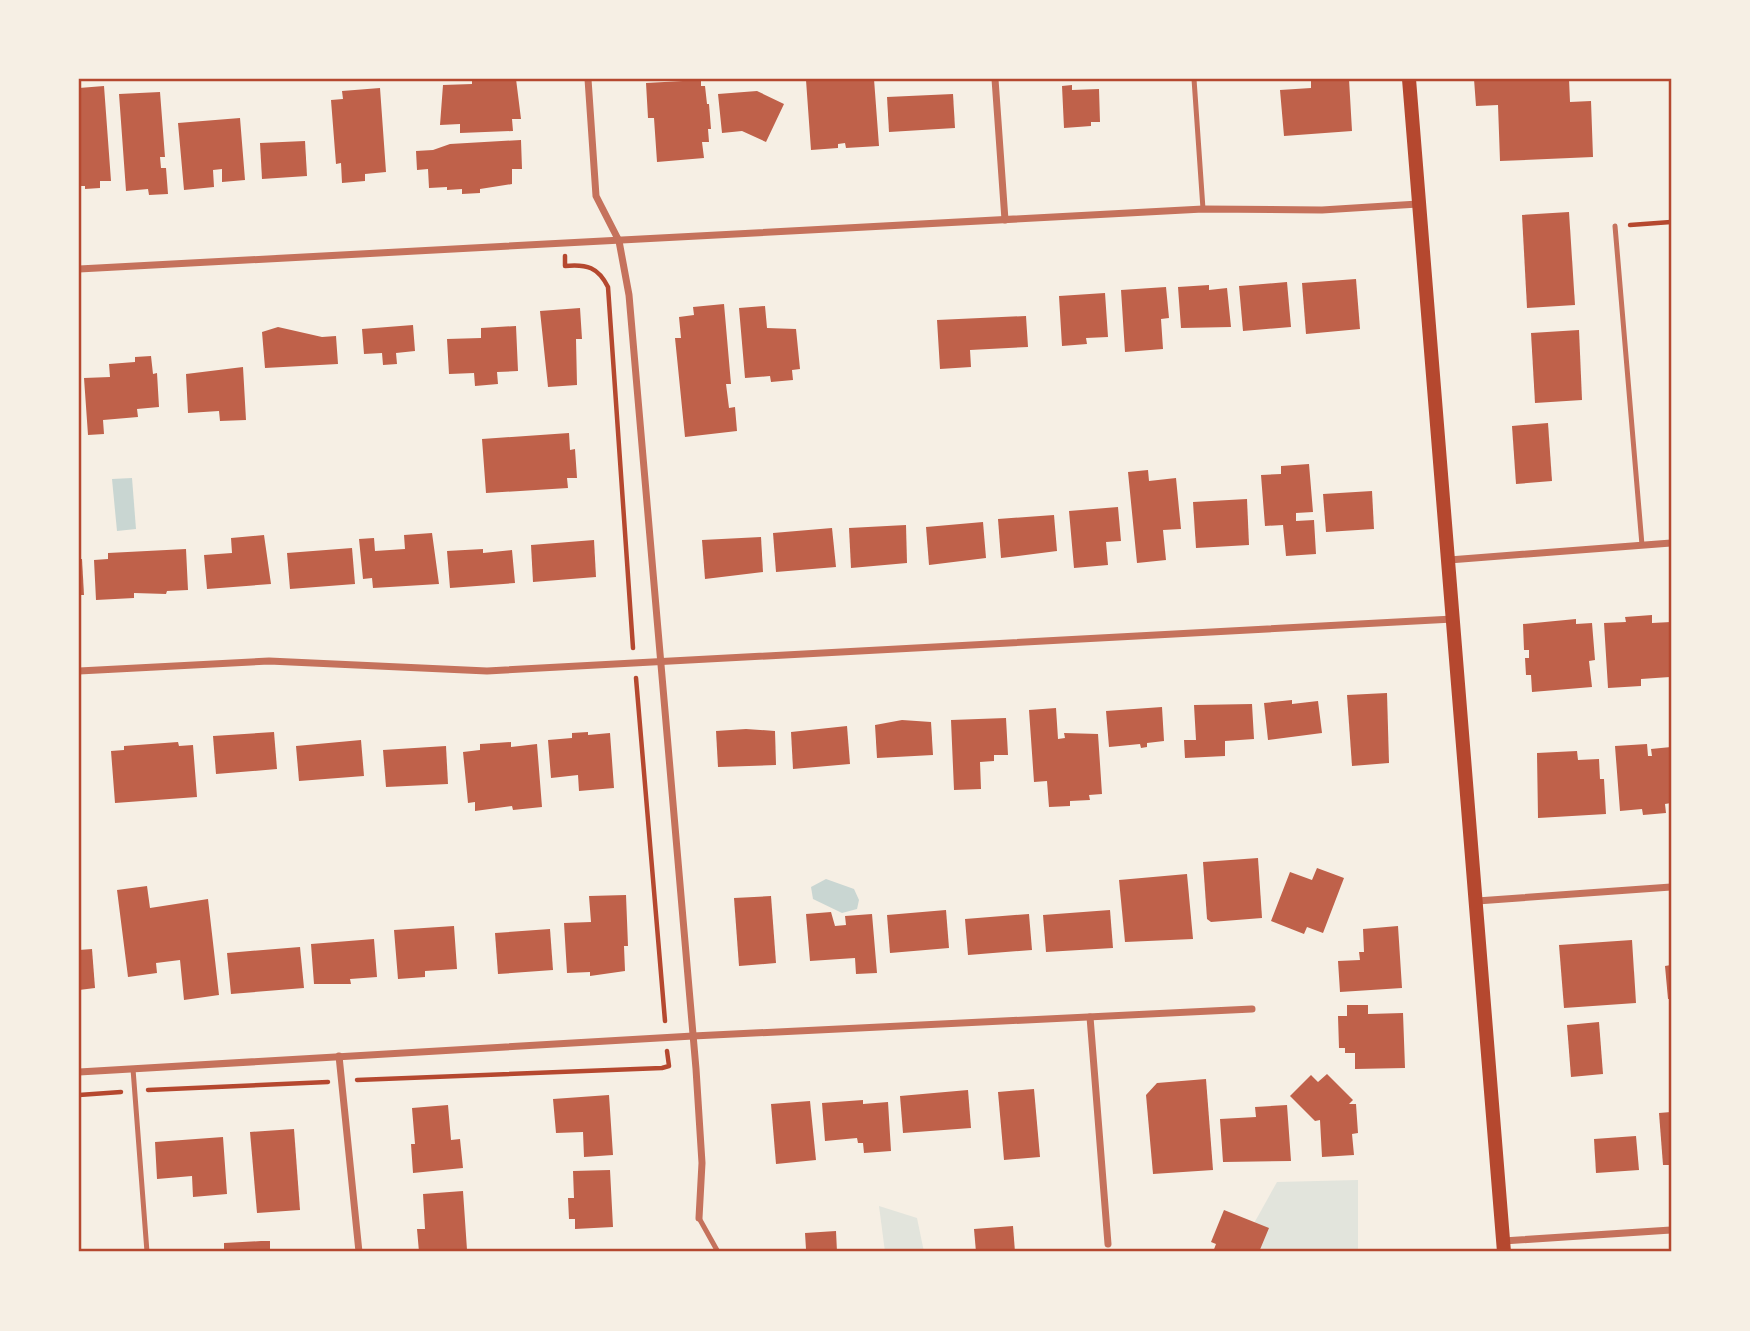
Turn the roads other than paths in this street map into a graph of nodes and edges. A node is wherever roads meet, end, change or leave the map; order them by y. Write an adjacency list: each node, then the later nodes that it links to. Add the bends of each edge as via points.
1 (588, 79): 9 (street, via 596,196)
2 (995, 79): 7 (street)
3 (1194, 79): 6 (lane)
4 (1409, 79): 5 (main road)
5 (1418, 204): 6 (street, via 1322,210); 13 (main road)
6 (1203, 209): 7 (street)
7 (1005, 220): 9 (street)
8 (1615, 226): 12 (lane)
9 (620, 241): 10 (street); 15 (street)
10 (79, 270)
11 (1671, 543): 12 (street)
12 (1642, 545): 13 (street)
13 (1449, 560): 14 (main road)
14 (1454, 619): 15 (street); 18 (main road)
15 (661, 661): 16 (street, via 487,671 269,662); 21 (street)
16 (79, 671)
17 (1671, 887): 18 (street)
18 (1477, 901): 28 (main road)
19 (1252, 1009): 20 (street)
20 (1090, 1017): 21 (street); 27 (street)
21 (693, 1036): 22 (street); 25 (street, via 702,1163)
22 (339, 1056): 23 (street); 30 (street)
23 (133, 1069): 24 (street); 29 (lane)
24 (79, 1072)
25 (699, 1218): 31 (lane)
26 (1671, 1230): 28 (street)
27 (1108, 1244)
28 (1503, 1247)
29 (147, 1252)
30 (359, 1252)
31 (718, 1252)

